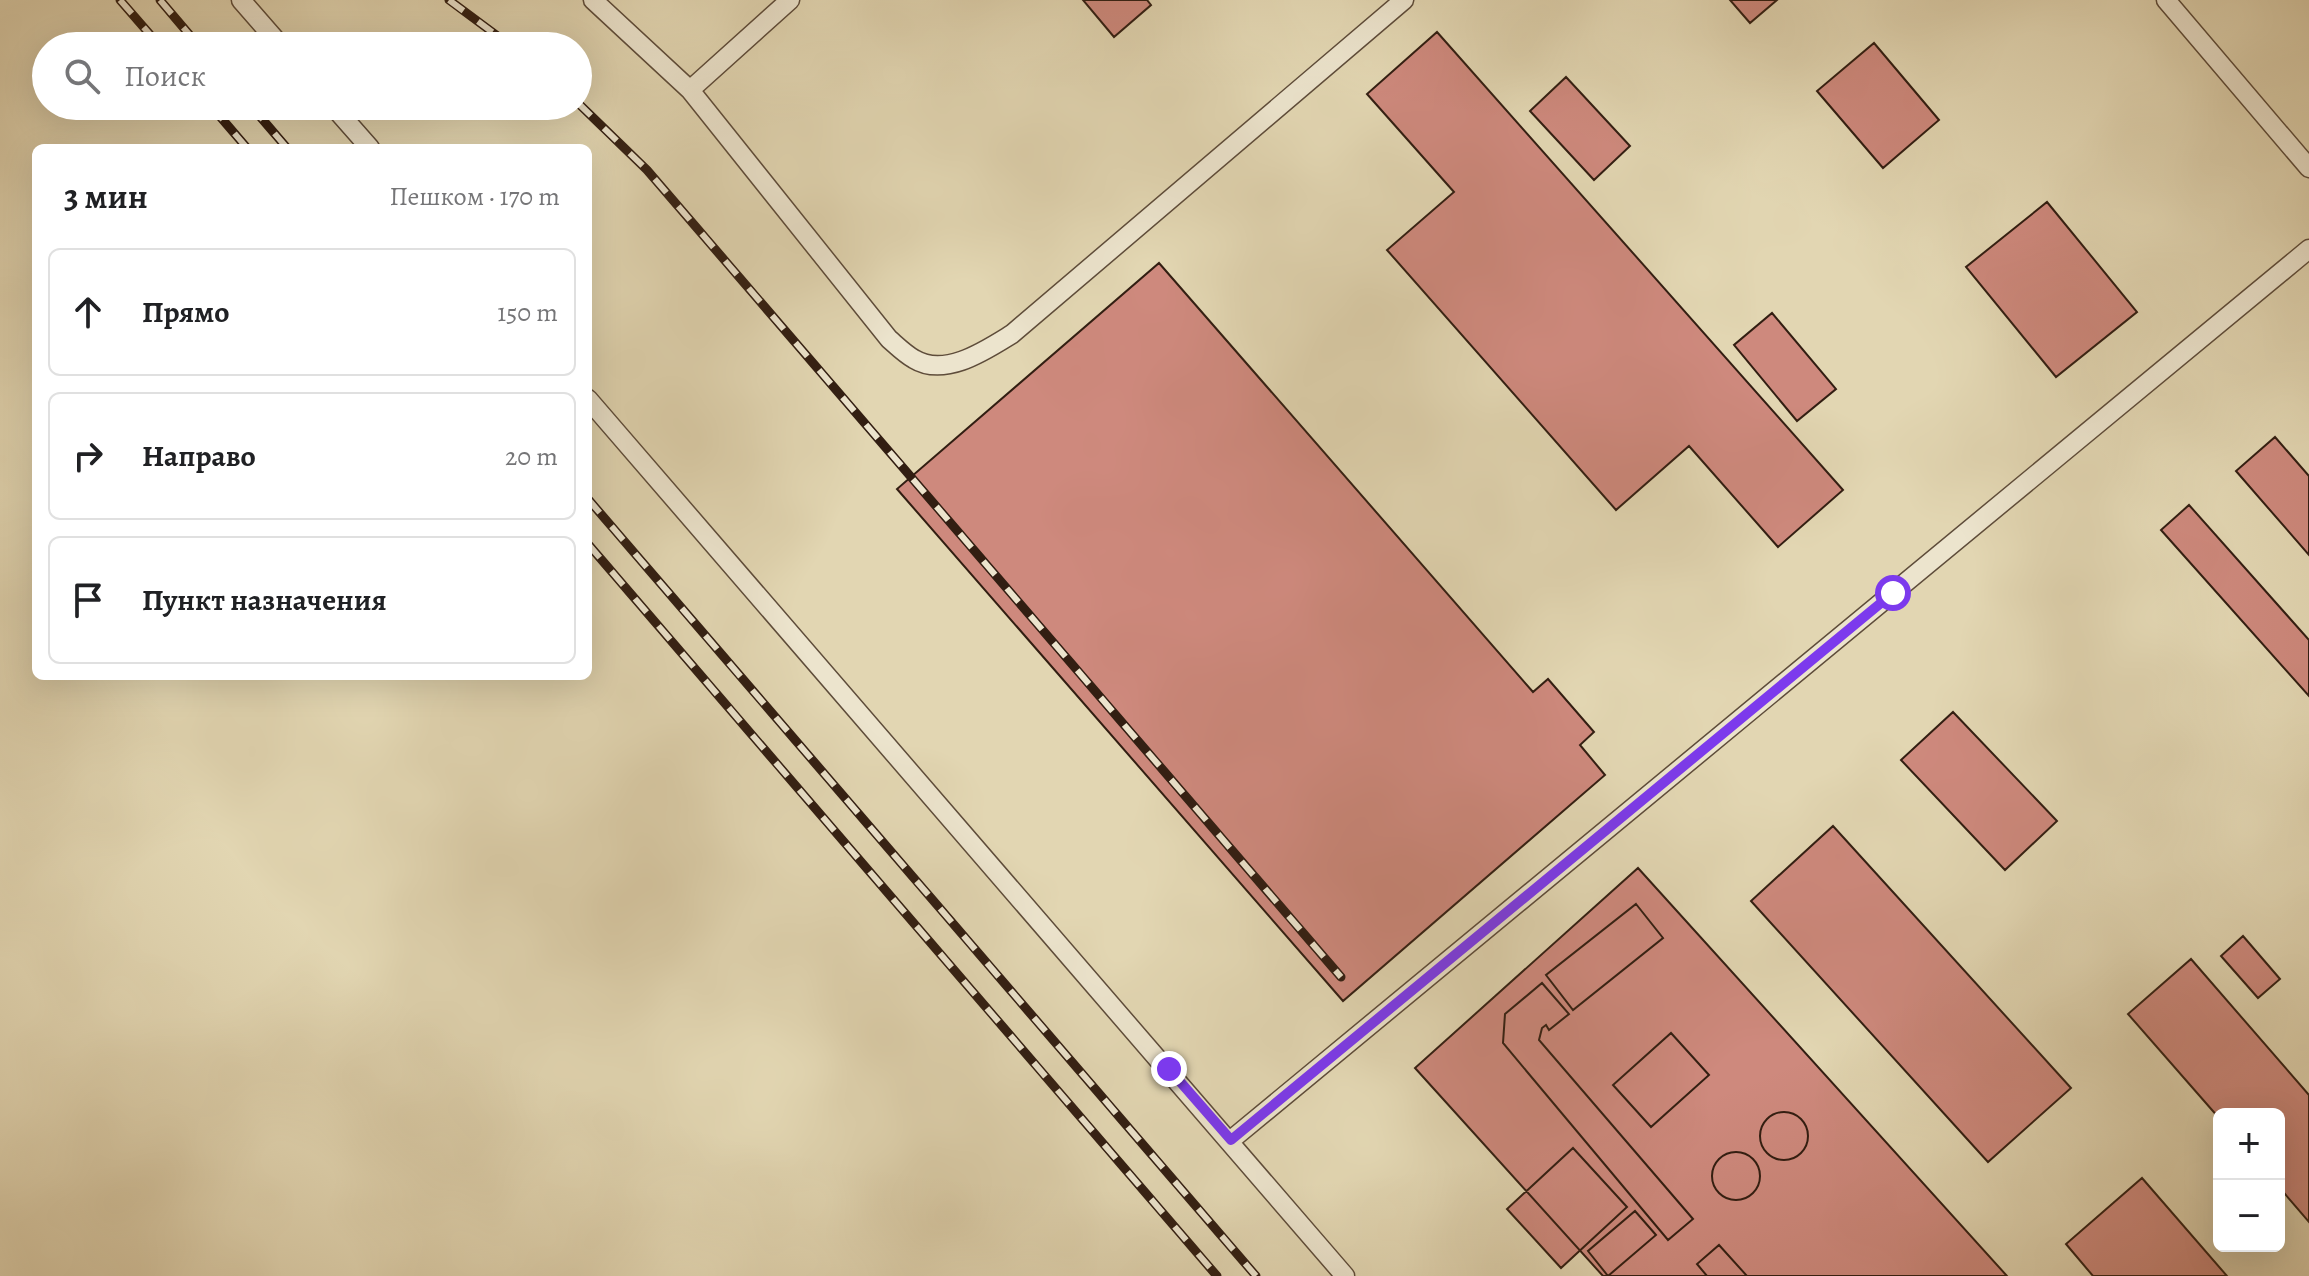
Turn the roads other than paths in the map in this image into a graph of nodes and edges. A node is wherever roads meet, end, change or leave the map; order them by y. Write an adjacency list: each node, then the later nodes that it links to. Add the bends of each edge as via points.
1 (241, 0): 6 (lane)
2 (593, 0): 7 (lane)
3 (790, 0): 7 (lane)
4 (1404, 0): 7 (lane, via 1012,334 978,354 942,365 915,361 889,339)
5 (2166, 0): 10 (lane)
6 (269, 32)
7 (690, 90)
8 (345, 120): 9 (lane)
9 (366, 144)
10 (2309, 168)
11 (2309, 249): 13 (lane)
12 (592, 404): 13 (lane)
13 (1231, 1140): 14 (lane)
14 (1345, 1276)

